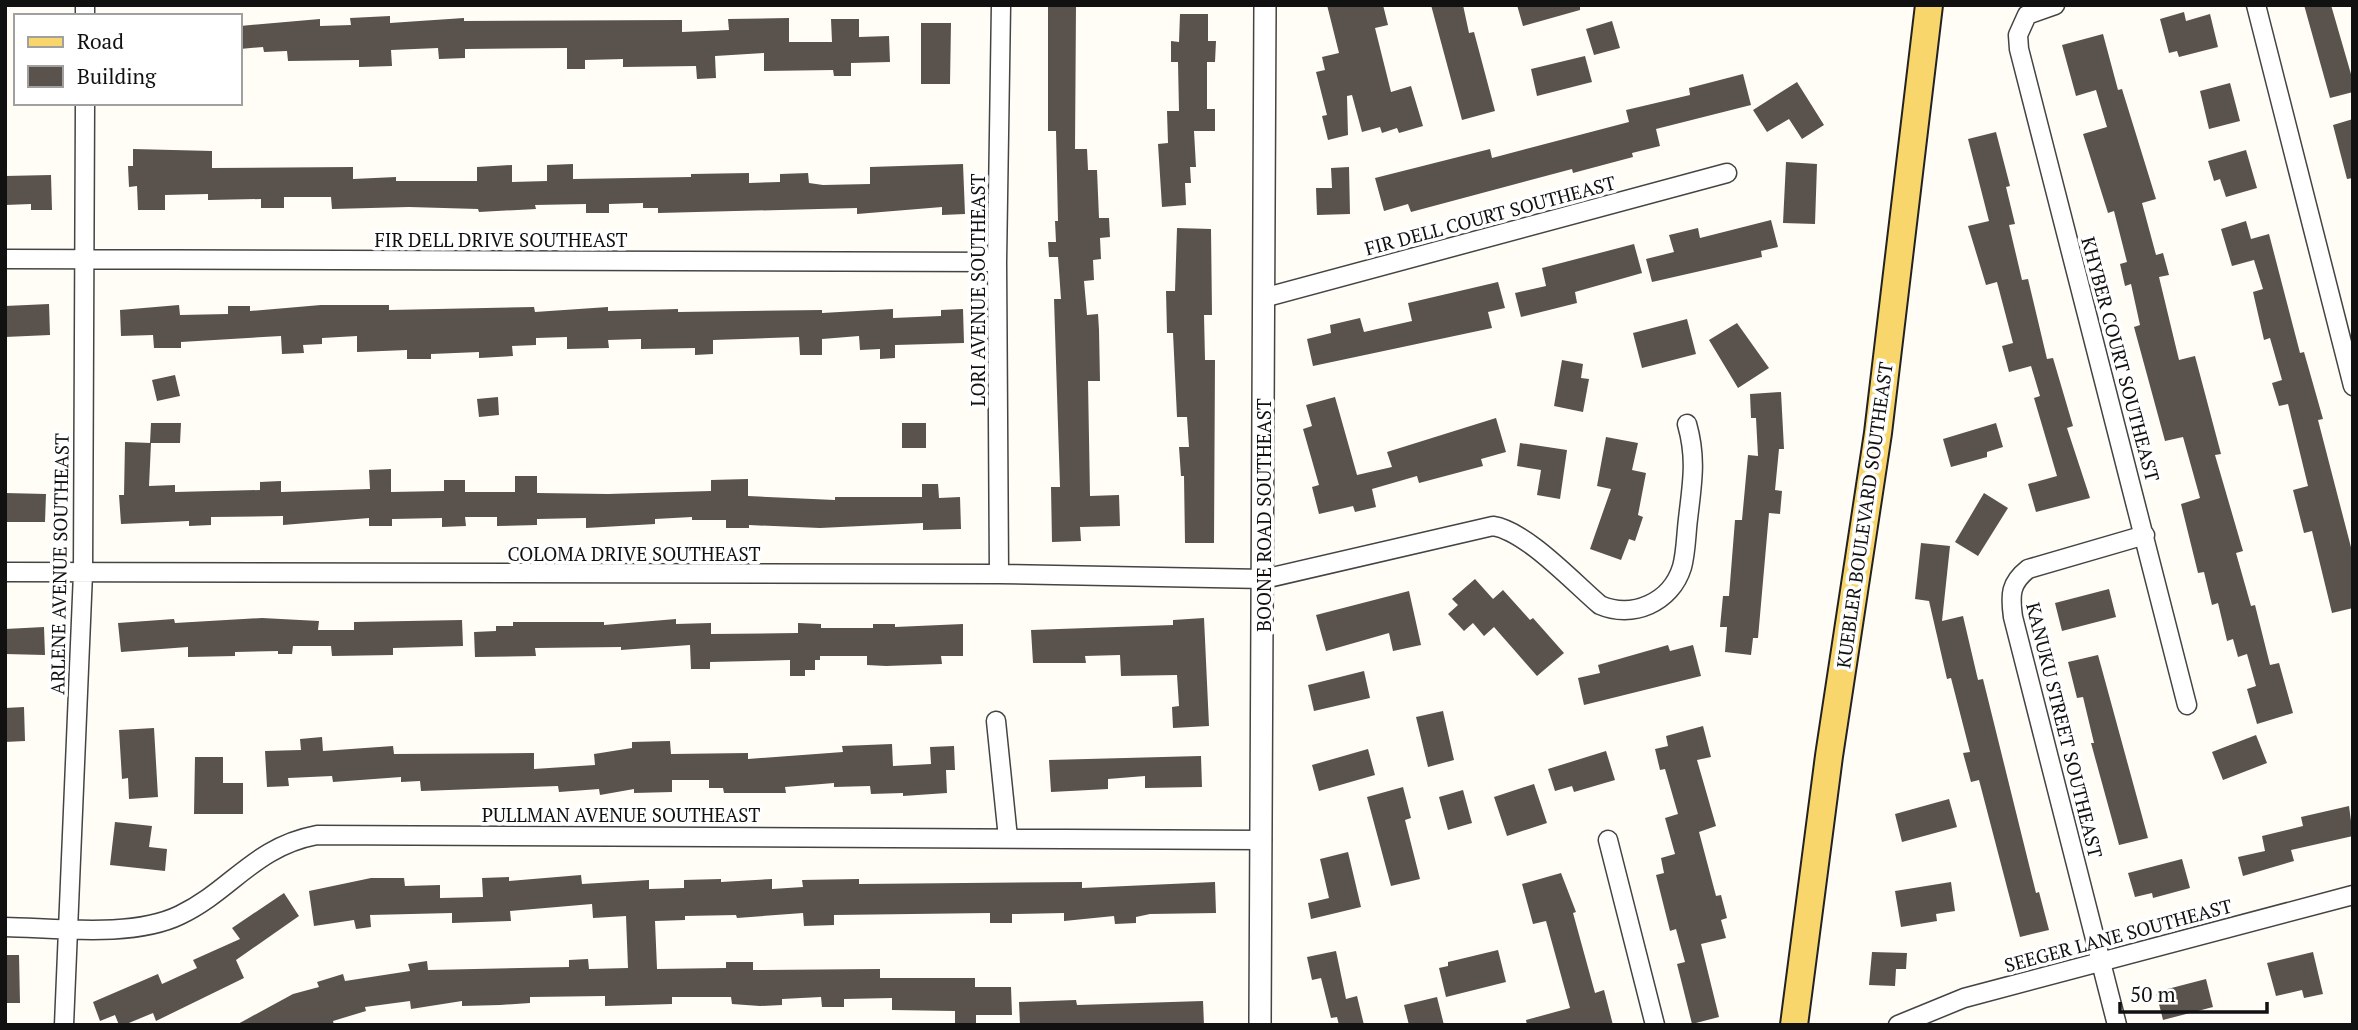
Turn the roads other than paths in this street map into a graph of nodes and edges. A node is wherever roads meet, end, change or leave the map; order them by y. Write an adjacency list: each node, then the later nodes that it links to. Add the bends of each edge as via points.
1 (1000, 5): 10 (street, LORI AVENUE SOUTHEAST)
2 (1265, 5): 11 (street, BOONE ROAD SOUTHEAST)
3 (1928, 5): 31 (main road, KUEBLER BOULEVARD SOUTHEAST, via 1878,433)
4 (2055, 5): 14 (street, KHYBER COURT SOUTHEAST, via 2027,15 2018,35 2019,49)
5 (2256, 5): 12 (street)
6 (85, 105): 9 (street, ARLENE AVENUE SOUTHEAST)
7 (1727, 173): 11 (street, FIR DELL COURT SOUTHEAST)
8 (5, 258): 9 (street, FIR DELL DRIVE SOUTHEAST)
9 (85, 259): 10 (street, FIR DELL DRIVE SOUTHEAST); 16 (street, ARLENE AVENUE SOUTHEAST)
10 (997, 262): 17 (street, LORI AVENUE SOUTHEAST)
11 (1263, 298): 18 (street, BOONE ROAD SOUTHEAST)
12 (2353, 386)
13 (1687, 424): 18 (street, COLOMA DRIVE SOUTHEAST, via 1695,460 1682,568 1661,598 1647,607 1614,611 1600,605 1521,538 1507,528 1493,526)
14 (2145, 534): 19 (street, KHYBER COURT SOUTHEAST); 27 (street, KANUKU STREET SOUTHEAST, via 2028,569 2010,593)
15 (5, 572): 16 (street, COLOMA DRIVE SOUTHEAST)
16 (83, 573): 17 (street, COLOMA DRIVE SOUTHEAST); 26 (street, ARLENE AVENUE SOUTHEAST)
17 (999, 574): 18 (street, COLOMA DRIVE SOUTHEAST)
18 (1264, 579): 22 (street, BOONE ROAD SOUTHEAST)
19 (2187, 705)
20 (996, 721): 21 (street)
21 (1008, 838): 22 (street, PULLMAN AVENUE SOUTHEAST); 26 (street, PULLMAN AVENUE SOUTHEAST, via 317,835 270,851 180,915 154,925)
22 (1262, 840): 29 (street, BOONE ROAD SOUTHEAST)
23 (1608, 840): 30 (street)
24 (2353, 895): 27 (street, SEEGER LANE SOUTHEAST)
25 (5, 927): 26 (street, PULLMAN AVENUE SOUTHEAST)
26 (67, 928): 28 (street, ARLENE AVENUE SOUTHEAST)
27 (2101, 962): 32 (street, SEEGER LANE SOUTHEAST, via 1964,998); 33 (street, KANUKU STREET SOUTHEAST)
28 (64, 1025)
29 (1260, 1025)
30 (1655, 1025)
31 (1794, 1025)
32 (1898, 1025)
33 (2117, 1025)

